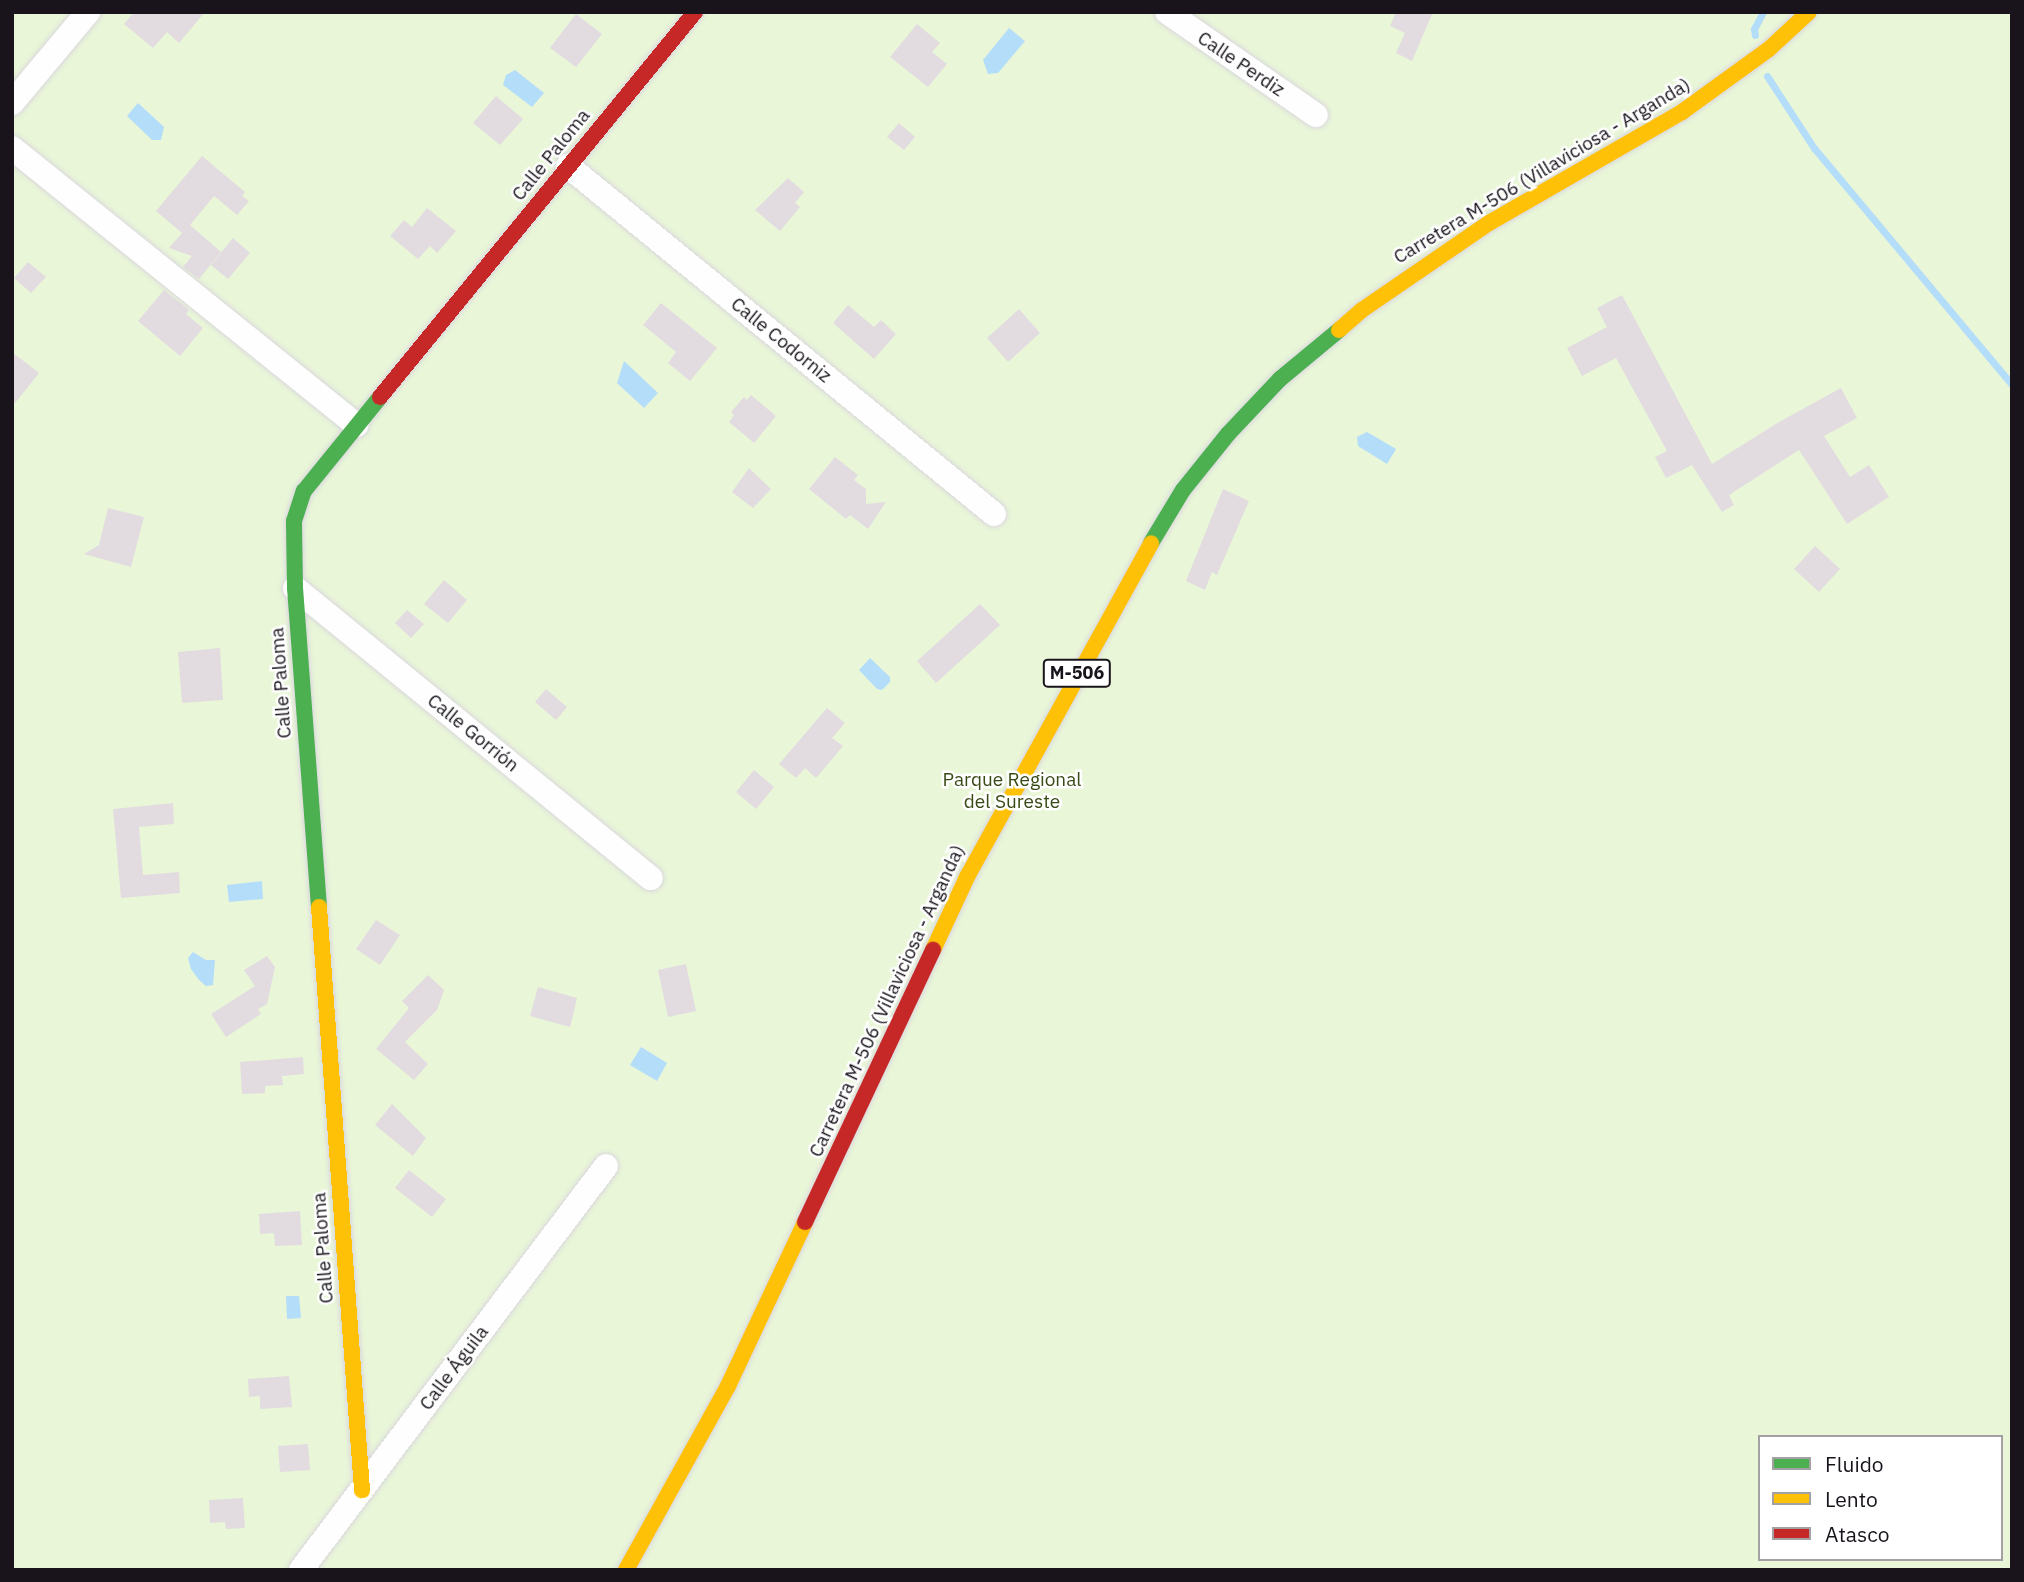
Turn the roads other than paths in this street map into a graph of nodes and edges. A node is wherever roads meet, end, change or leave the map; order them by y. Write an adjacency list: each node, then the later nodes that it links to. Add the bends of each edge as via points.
1 (88, 12): 5 (street)
2 (695, 12): 8 (main road, Calle Paloma)
3 (1167, 12): 6 (street, Calle Perdiz)
4 (1809, 12): 16 (main road, Carretera M-506 (Villaviciosa - Arganda) / M-506, via 1769,50 1682,112 1489,223 1362,310 1280,379 1183,490 967,877 729,1386)
5 (12, 103)
6 (1316, 115)
7 (12, 148): 9 (street)
8 (568, 166): 9 (main road, Calle Paloma); 10 (street, Calle Codorniz)
9 (356, 425): 11 (main road, Calle Paloma, via 298,505 292,550)
10 (994, 514)
11 (295, 588): 12 (street, Calle Gorrión); 14 (main road, Calle Paloma)
12 (650, 878)
13 (606, 1166): 14 (street, Calle Águila)
14 (362, 1490): 15 (street, Calle Águila)
15 (301, 1570)
16 (626, 1570)

